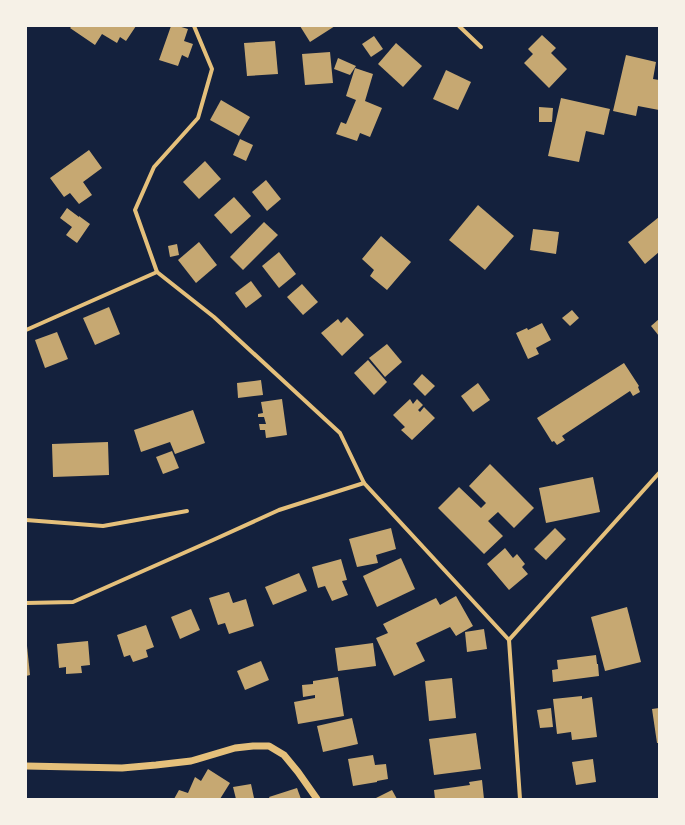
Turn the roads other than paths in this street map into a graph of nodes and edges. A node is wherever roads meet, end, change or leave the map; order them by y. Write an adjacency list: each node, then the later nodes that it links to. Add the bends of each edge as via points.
1 (194, 26): 4 (street, via 212,69 198,118 154,167 135,210)
2 (459, 26): 3 (street)
3 (481, 47)
4 (157, 272): 5 (street); 7 (street, via 214,317 340,433)
5 (26, 330)
6 (659, 473): 11 (street)
7 (364, 483): 10 (street, via 279,510 73,602); 11 (street)
8 (187, 511): 9 (street, via 103,526)
9 (26, 520)
10 (26, 603)
11 (509, 640): 14 (street)
12 (26, 766): 13 (street, via 122,768 191,761 235,748 269,746 284,755)
13 (317, 799)
14 (520, 799)

